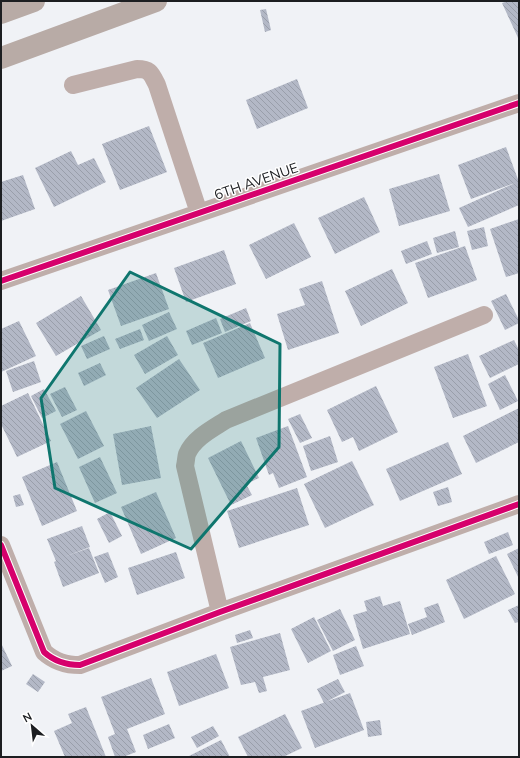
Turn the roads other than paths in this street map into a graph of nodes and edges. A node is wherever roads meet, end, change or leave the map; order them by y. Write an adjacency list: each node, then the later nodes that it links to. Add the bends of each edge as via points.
1 (34, 1): 3 (highway)
2 (156, 1): 4 (highway)
3 (1, 13)
4 (1, 58)
5 (73, 85): 7 (street, via 137,69 146,69 152,74)
6 (519, 103): 7 (street, 6TH AVENUE)
7 (199, 213): 8 (street, 6TH AVENUE)
8 (1, 281)
9 (484, 315): 12 (street, via 226,420 195,442 187,454 185,466)
10 (519, 504): 12 (street)
11 (1, 545): 12 (street, via 44,652 61,663 80,665)
12 (220, 612)

